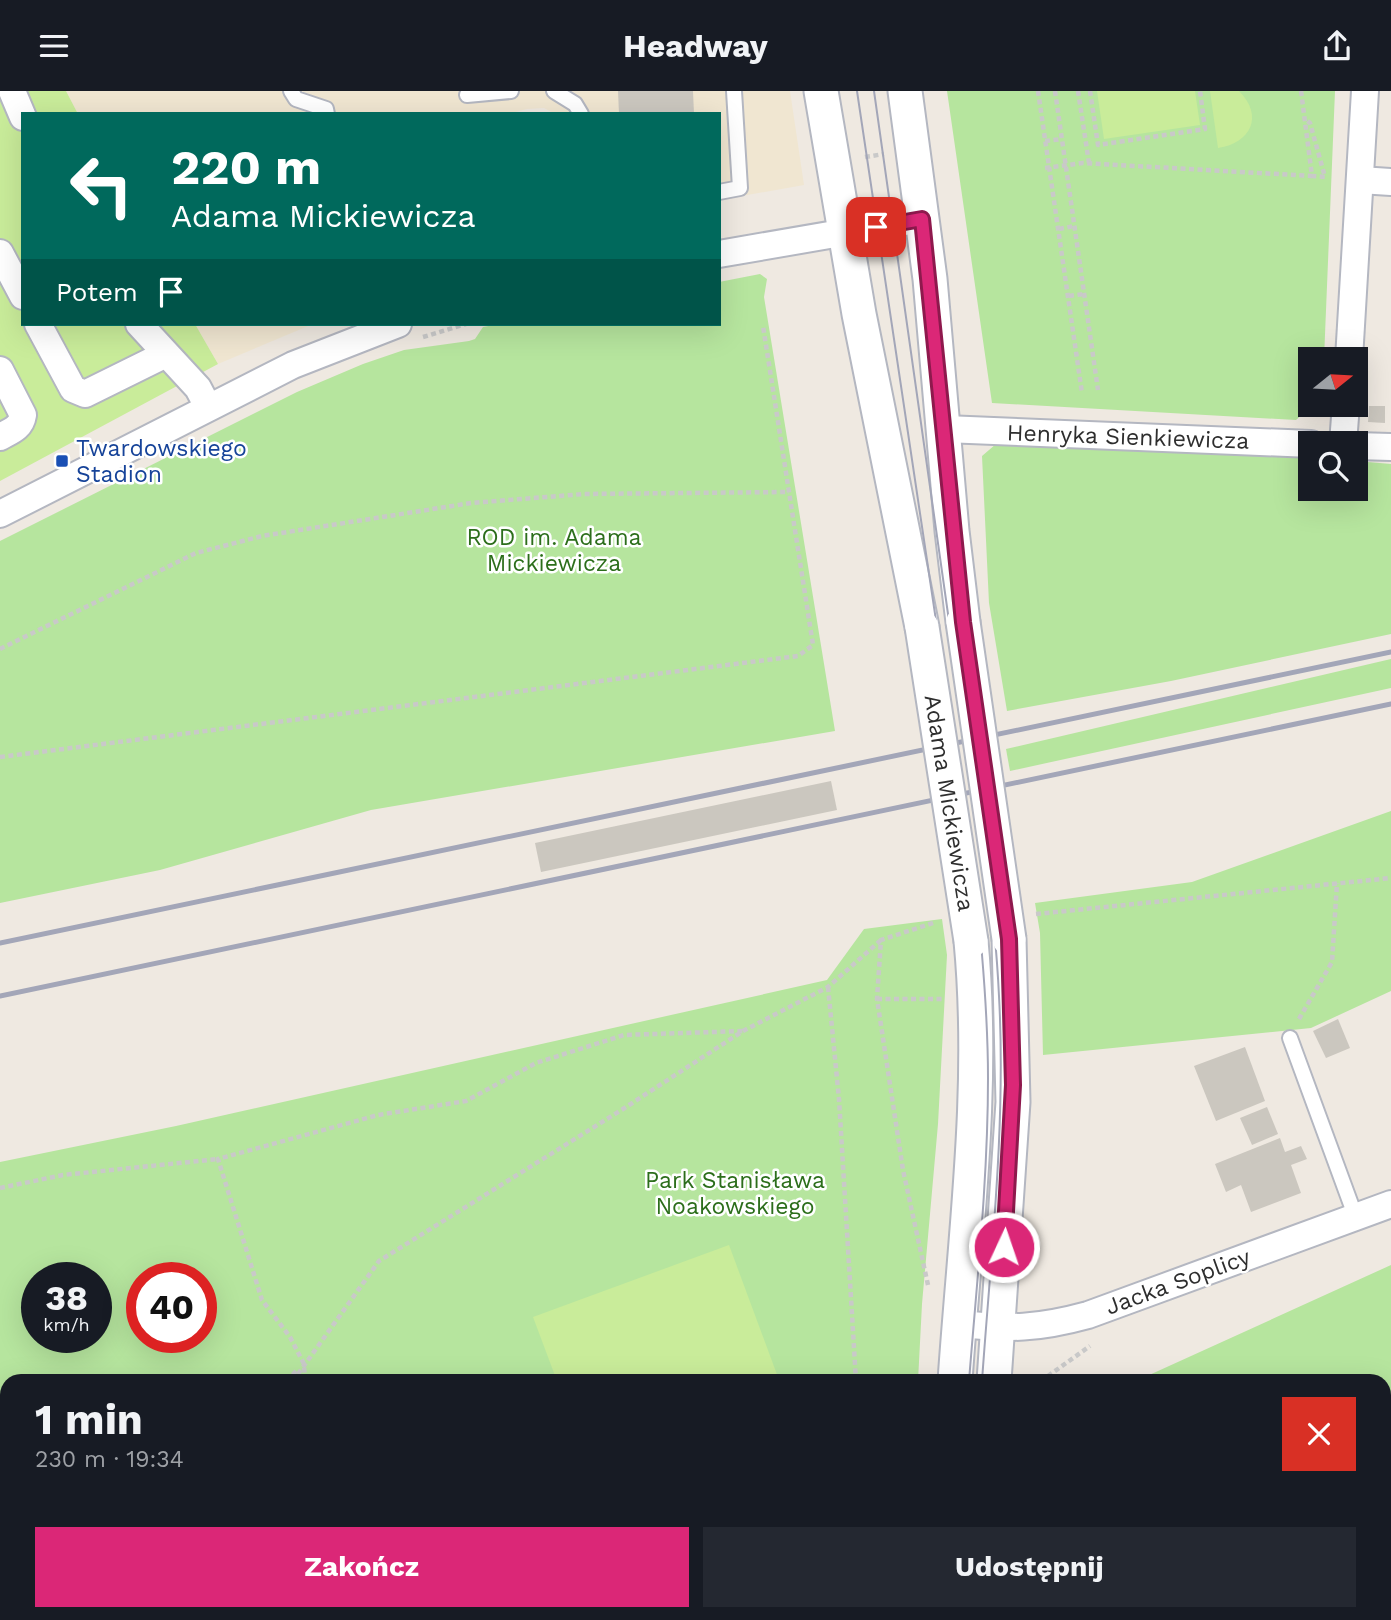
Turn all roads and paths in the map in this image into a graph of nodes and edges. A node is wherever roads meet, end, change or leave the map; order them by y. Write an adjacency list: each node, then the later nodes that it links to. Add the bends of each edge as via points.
1 (291, 91): 15 (lane, via 296,99)
2 (511, 91): 14 (lane)
3 (554, 91): 16 (lane)
4 (734, 91): 28 (lane, via 740,188)
5 (821, 91): 32 (street, Adama Mickiewicza)
6 (905, 91): 29 (street, Adama Mickiewicza)
7 (1038, 91): 19 (path)
8 (1055, 91): 18 (path)
9 (1078, 91): 22 (path)
10 (1090, 91): 11 (path, via 1097,145 1205,129)
11 (1200, 91)
12 (1301, 91): 17 (path)
13 (1365, 91): 26 (street)
14 (467, 95)
15 (327, 112)
16 (580, 112)
17 (1305, 120): 25 (path); 25 (path, via 1310,123 1325,171 1325,177)
18 (1062, 139): 19 (path); 23 (path)
19 (1045, 141): 24 (path)
20 (889, 153): 21 (path)
21 (859, 158)
22 (1089, 163): 23 (path); 25 (path)
23 (1065, 165): 24 (path); 30 (path)
24 (1047, 168): 31 (path)
25 (1312, 176)
26 (1360, 180): 27 (street); 42 (street)
27 (1391, 182)
28 (721, 192)
29 (922, 219): 32 (street); 48 (street, Adama Mickiewicza)
30 (1074, 226): 31 (path); 36 (path)
31 (1059, 229): 37 (path)
32 (844, 232): 34 (street); 68 (street, Adama Mickiewicza, bridge, via 922,627 971,941 976,1098)
33 (0, 254): 35 (street)
34 (721, 254)
35 (21, 292)
36 (1084, 294): 37 (path); 45 (path)
37 (1069, 296): 46 (path)
38 (39, 326): 43 (street, via 73,389 85,394)
39 (141, 326): 43 (street)
40 (390, 326): 47 (street, via 293,365)
41 (763, 326): 53 (path)
42 (1350, 347)
43 (166, 354): 47 (street, via 198,388)
44 (0, 370): 49 (street, via 23,415 17,428)
45 (1098, 390)
46 (1082, 393)
47 (208, 407): 54 (street)
48 (945, 429): 50 (street, Henryka Sienkiewicza); 69 (street, Adama Mickiewicza, bridge, via 963,622 1009,939 1013,1102)
49 (0, 437)
50 (1298, 443)
51 (1368, 446): 52 (street)
52 (1391, 447)
53 (789, 492): 55 (path, via 584,494 471,503 262,536 196,553); 56 (path, via 813,645 798,656)
54 (0, 514)
55 (0, 649)
56 (0, 757)
57 (1337, 883): 63 (path, via 1332,963)
58 (881, 940): 59 (path)
59 (828, 988): 62 (path); 75 (path)
60 (877, 999): 61 (path)
61 (948, 999)
62 (743, 1031): 64 (path, via 624,1035 536,1063 466,1101 378,1115); 71 (path, via 379,1261)
63 (1290, 1038): 67 (lane)
64 (218, 1160): 65 (path, via 63,1175); 71 (path, via 262,1300)
65 (0, 1188)
66 (1391, 1204): 67 (street, Jacka Soplicy)
67 (1356, 1218): 69 (street, Jacka Soplicy, via 1088,1315 1050,1325)
68 (959, 1324): 69 (street, Jacka Soplicy); 76 (street, Adama Mickiewicza)
69 (998, 1328): 77 (street, Adama Mickiewicza)
70 (1094, 1340): 78 (path)
71 (304, 1363): 72 (path); 73 (path); 74 (path)
72 (294, 1374)
73 (297, 1374)
74 (304, 1374)
75 (856, 1374)
76 (955, 1374)
77 (995, 1374)
78 (1051, 1374)

